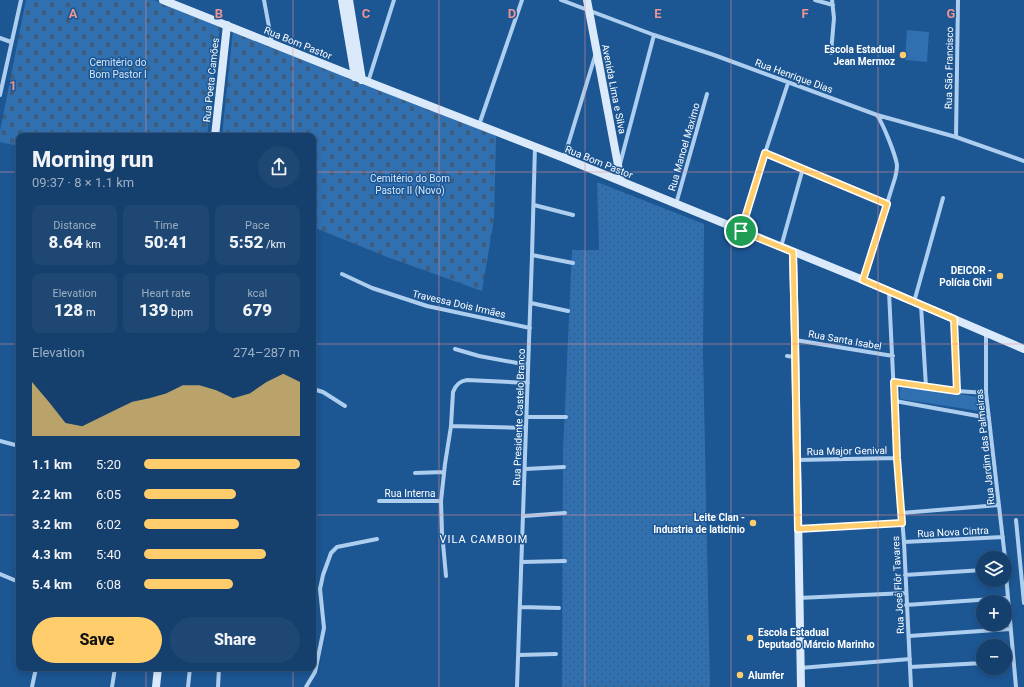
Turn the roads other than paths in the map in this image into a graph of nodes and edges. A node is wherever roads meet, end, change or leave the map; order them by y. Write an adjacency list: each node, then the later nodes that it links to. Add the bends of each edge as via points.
1 (21, 0): 18 (street)
2 (163, 0): 13 (main road, Rua Bom Pastor)
3 (264, 0): 19 (street)
4 (342, 0): 20 (main road)
5 (349, 0): 20 (main road)
6 (394, 0): 23 (street)
7 (522, 0): 28 (street)
8 (560, 0): 14 (street, Rua Henrique Dias)
9 (587, 0): 14 (main road, Avenida Lima e Silva)
10 (815, 0): 12 (street)
11 (958, 0): 30 (street, Rua São Francisco)
12 (833, 2): 22 (street)
13 (178, 3): 15 (main road, Rua Bom Pastor)
14 (589, 10): 16 (street, Rua Henrique Dias); 21 (main road, Avenida Lima e Silva)
15 (227, 26): 19 (main road, Rua Bom Pastor); 29 (main road, Rua Poeta Camões)
16 (654, 35): 24 (street, Rua Henrique Dias, via 714,54); 35 (street)
17 (0, 38): 18 (street)
18 (11, 42): 26 (street)
19 (272, 43): 23 (main road, Rua Bom Pastor)
20 (354, 50): 23 (main road)
21 (597, 50): 33 (street); 35 (main road, Avenida Lima e Silva)
22 (831, 53)
23 (361, 80): 28 (main road, Rua Bom Pastor)
24 (788, 83): 27 (street, Rua Henrique Dias); 32 (street)
25 (707, 94): 39 (street, Rua Manoel Maximo)
26 (0, 95)
27 (876, 115): 30 (street, Rua Henrique Dias); 40 (street, via 882,122 897,168)
28 (479, 126): 31 (main road, Rua Bom Pastor)
29 (215, 133)
30 (956, 137): 34 (street, Rua Henrique Dias)
31 (535, 146): 33 (main road, Rua Bom Pastor); 41 (street, Rua Presidente Castelo Branco)
32 (765, 153): 36 (street); 43 (street)
33 (564, 158): 37 (main road, Rua Bom Pastor)
34 (1024, 161)
35 (619, 168): 37 (main road, Avenida Lima e Silva)
36 (804, 168): 40 (street); 44 (street)
37 (621, 181): 39 (main road, Rua Bom Pastor)
38 (943, 198): 52 (street)
39 (676, 204): 43 (main road, Rua Bom Pastor)
40 (887, 204): 49 (street)
41 (534, 205): 42 (street); 46 (street, Rua Presidente Castelo Branco)
42 (573, 215)
43 (741, 231): 44 (main road, Rua Bom Pastor)
44 (781, 247): 45 (main road, Rua Bom Pastor)
45 (793, 252): 49 (main road, Rua Bom Pastor); 57 (main road)
46 (532, 255): 47 (street); 51 (street, Rua Presidente Castelo Branco)
47 (573, 263)
48 (342, 274): 55 (street, Travessa Dois Irmães, via 372,288 427,306)
49 (863, 280): 50 (main road, Rua Bom Pastor)
50 (889, 291): 52 (main road, Rua Bom Pastor); 61 (street, Rua José Flôr Tavares)
51 (531, 303): 53 (street); 55 (street, Rua Presidente Castelo Branco)
52 (918, 303): 54 (main road, Rua Bom Pastor); 66 (street)
53 (568, 311)
54 (954, 319): 56 (main road, Rua Bom Pastor); 68 (street)
55 (530, 328): 63 (street, Rua Presidente Castelo Branco)
56 (986, 334): 59 (main road, Rua Bom Pastor); 69 (street, Rua Jardim das Palmeiras)
57 (795, 340): 61 (street, Rua Santa Isabel); 62 (main road)
58 (455, 349): 63 (street)
59 (1024, 349)
60 (786, 356): 62 (street)
61 (892, 356): 64 (street, Rua José Flôr Tavares)
62 (796, 357): 80 (main road)
63 (528, 365): 65 (street, Rua Presidente Castelo Branco)
64 (894, 382): 66 (street); 70 (street, Rua José Flôr Tavares)
65 (528, 383): 72 (street, Rua Presidente Castelo Branco); 75 (street, via 467,380 460,382 453,392)
66 (926, 387): 68 (street)
67 (316, 389): 71 (street)
68 (957, 391): 69 (street)
69 (986, 393): 74 (street, Rua Jardim das Palmeiras)
70 (895, 401): 74 (street); 79 (street, Rua José Flôr Tavares)
71 (346, 406)
72 (527, 417): 73 (street); 76 (street, Rua Presidente Castelo Branco)
73 (566, 417)
74 (989, 418): 87 (street, Rua Jardim das Palmeiras)
75 (452, 426): 76 (street); 83 (street)
76 (526, 428): 82 (street, Rua Presidente Castelo Branco)
77 (0, 441): 78 (street)
78 (16, 445)
79 (897, 458): 80 (street, Rua Major Genival); 89 (street, Rua José Flôr Tavares)
80 (797, 460): 93 (main road)
81 (564, 467): 82 (street)
82 (525, 469): 90 (street, Rua Presidente Castelo Branco)
83 (444, 472): 84 (street); 86 (street)
84 (415, 473)
85 (379, 501): 86 (street, Rua Interna)
86 (442, 501): 103 (street)
87 (999, 505): 89 (street); 94 (street, Rua Jardim das Palmeiras)
88 (564, 513): 90 (street)
89 (901, 513): 92 (street, Rua José Flôr Tavares)
90 (524, 516): 99 (street, Rua Presidente Castelo Branco)
91 (1016, 520): 108 (street)
92 (902, 523): 93 (street); 96 (street, Rua José Flôr Tavares)
93 (798, 529): 106 (main road)
94 (1003, 537): 96 (street, Rua Nova Cintra); 97 (street, Rua Jardim das Palmeiras)
95 (377, 539): 120 (street, via 337,547 331,553 320,589 324,628)
96 (904, 542): 102 (street, Rua José Flôr Tavares)
97 (1004, 551)
98 (565, 561): 99 (street)
99 (522, 562): 110 (street, Rua Presidente Castelo Branco)
100 (976, 570): 102 (street)
101 (0, 574): 104 (street)
102 (905, 575): 105 (street, Rua José Flôr Tavares)
103 (446, 576)
104 (16, 581)
105 (906, 593): 106 (street); 109 (street, Rua José Flôr Tavares)
106 (799, 598): 122 (main road)
107 (976, 600): 109 (street)
108 (1024, 603)
109 (906, 605): 114 (street, Rua José Flôr Tavares)
110 (520, 607): 111 (street); 115 (street, Rua Presidente Castelo Branco)
111 (559, 608)
112 (981, 631): 114 (street)
113 (1010, 631): 118 (street)
114 (909, 636): 117 (street, Rua José Flôr Tavares)
115 (519, 654): 116 (street); 135 (street, Rua Presidente Castelo Branco)
116 (556, 654)
117 (910, 659): 121 (street, Rua José Flôr Tavares); 122 (street)
118 (1013, 661): 138 (street)
119 (976, 663): 121 (street)
120 (316, 667)
121 (910, 667): 137 (street, Rua José Flôr Tavares)
122 (800, 668): 136 (main road)
123 (35, 671): 129 (street)
124 (115, 671): 130 (street)
125 (158, 671): 131 (main road)
126 (190, 671): 132 (street)
127 (219, 671): 133 (street)
128 (315, 671): 134 (street)
129 (32, 687)
130 (112, 687)
131 (156, 687)
132 (188, 687)
133 (218, 687)
134 (306, 687)
135 (517, 687)
136 (801, 687)
137 (911, 687)
138 (1016, 687)

